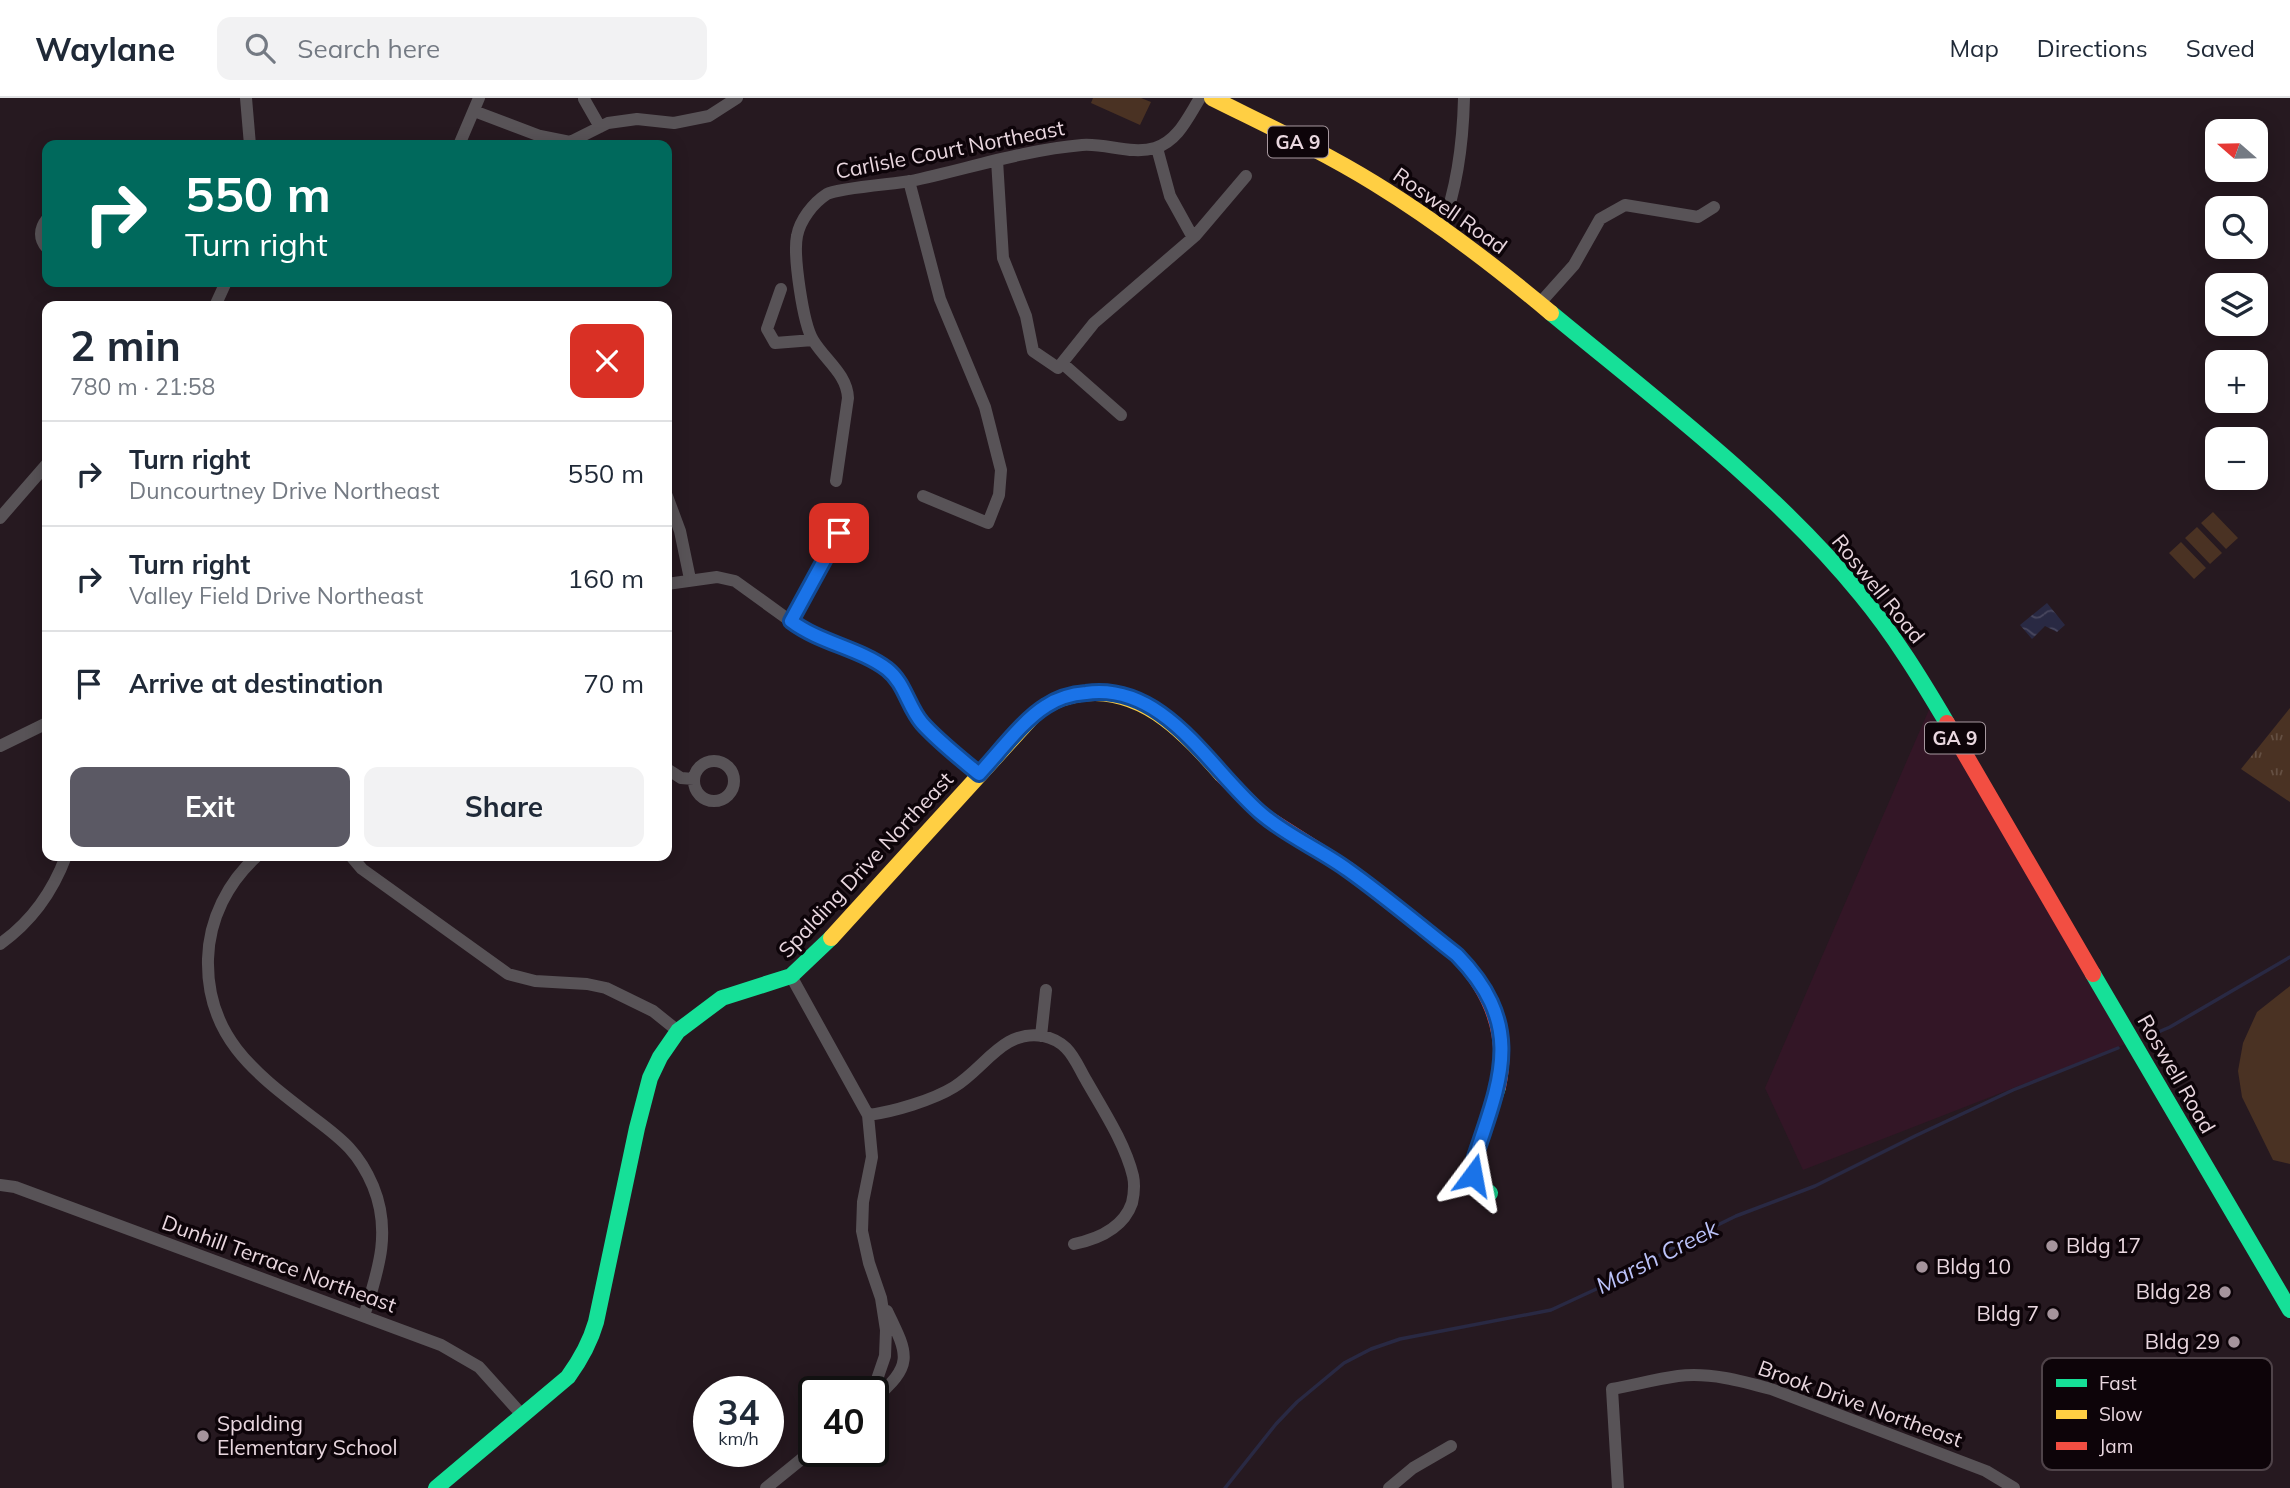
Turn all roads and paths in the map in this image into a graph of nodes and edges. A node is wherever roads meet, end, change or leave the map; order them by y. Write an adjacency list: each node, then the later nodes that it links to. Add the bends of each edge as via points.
1 (246, 98): 10 (street)
2 (479, 98): 8 (street)
3 (737, 98): 9 (street, via 709,116 674,123 637,119)
4 (1200, 98): 14 (street, via 1176,136)
5 (1212, 98): 19 (street, Roswell Road / GA 9, via 1332,159)
6 (1464, 98): 19 (street, via 1453,190)
7 (584, 99): 9 (street)
8 (474, 111): 11 (street); 12 (street)
9 (600, 127): 13 (street)
10 (250, 140)
11 (461, 140)
12 (538, 140)
13 (574, 140)
14 (1157, 148): 15 (street, Carlisle Court Northeast, via 1140,151 1084,144); 20 (street, via 1170,196)
15 (997, 160): 17 (street, Carlisle Court Northeast); 24 (street, via 1003,258 1026,316 1032,351 1058,368)
16 (1246, 176): 20 (street)
17 (909, 181): 23 (street, Carlisle Court Northeast, via 829,193 806,214 797,237 799,279); 28 (street, via 940,299 985,407 1001,470 999,495 988,523)
18 (1714, 207): 22 (street, via 1698,217 1625,205 1600,219 1574,265)
19 (1442, 228): 22 (street, Roswell Road / GA 9)
20 (1195, 236): 24 (street, via 1094,323)
21 (781, 289): 23 (street, via 767,329 775,343)
22 (1540, 303): 53 (street, Roswell Road / GA 9, via 1803,530 1880,619 1917,673)
23 (813, 340): 27 (street, Carlisle Court Northeast, via 848,387)
24 (1062, 363): 25 (street)
25 (1121, 415)
26 (42, 470): 30 (street)
27 (836, 481)
28 (923, 496)
29 (672, 509): 32 (street)
30 (0, 518)
31 (839, 533): 34 (street)
32 (690, 579): 33 (street); 34 (street, via 734,581)
33 (672, 583)
34 (791, 621): 38 (street, via 890,671 922,723)
35 (42, 725): 36 (street)
36 (0, 746)
37 (672, 772): 39 (street)
38 (979, 774): 44 (street, Spalding Drive Northeast, via 838,932); 50 (street, Spalding Drive Northeast, via 1035,714 1054,701 1093,692 1132,698 1175,725 1264,816 1347,869 1457,955 1486,990 1501,1035 1500,1083 1472,1166 1477,1183)
39 (694, 779)
40 (64, 861): 43 (street, via 33,914)
41 (253, 861): 54 (street, via 229,889 214,923 209,948 211,994 221,1025 237,1052 349,1146 373,1185 382,1213 383,1244)
42 (355, 861): 46 (street, via 508,974 606,988 653,1011)
43 (0, 944)
44 (791, 976): 46 (street, Spalding Drive Northeast, via 722,998); 48 (street)
45 (1046, 990): 47 (street)
46 (678, 1031): 57 (street, Spalding Drive Northeast, via 650,1078 590,1342 568,1377)
47 (1041, 1036): 48 (street, via 1009,1040 942,1094); 51 (street, via 1058,1042 1072,1055 1109,1121 1134,1180 1132,1201 1121,1222)
48 (868, 1115): 52 (street, via 872,1157 862,1231)
49 (0, 1185): 54 (street, Dunhill Terrace Northeast)
50 (1490, 1193)
51 (1074, 1244)
52 (881, 1298): 55 (street, via 886,1330); 56 (street, via 902,1343 904,1361)
53 (2290, 1310)
54 (364, 1315): 57 (street, Dunhill Terrace Northeast, via 464,1357 491,1379)
55 (878, 1376)
56 (889, 1386)
57 (523, 1416): 60 (street, Spalding Drive Northeast)
58 (1451, 1447): 62 (street)
59 (798, 1462): 61 (street)
60 (436, 1488)
61 (766, 1488)
62 (1389, 1488)
63 (1618, 1488): 64 (street, Brook Drive Northeast, via 1612,1389 1680,1376 1713,1377 1771,1389 1986,1471)
64 (2014, 1488)

